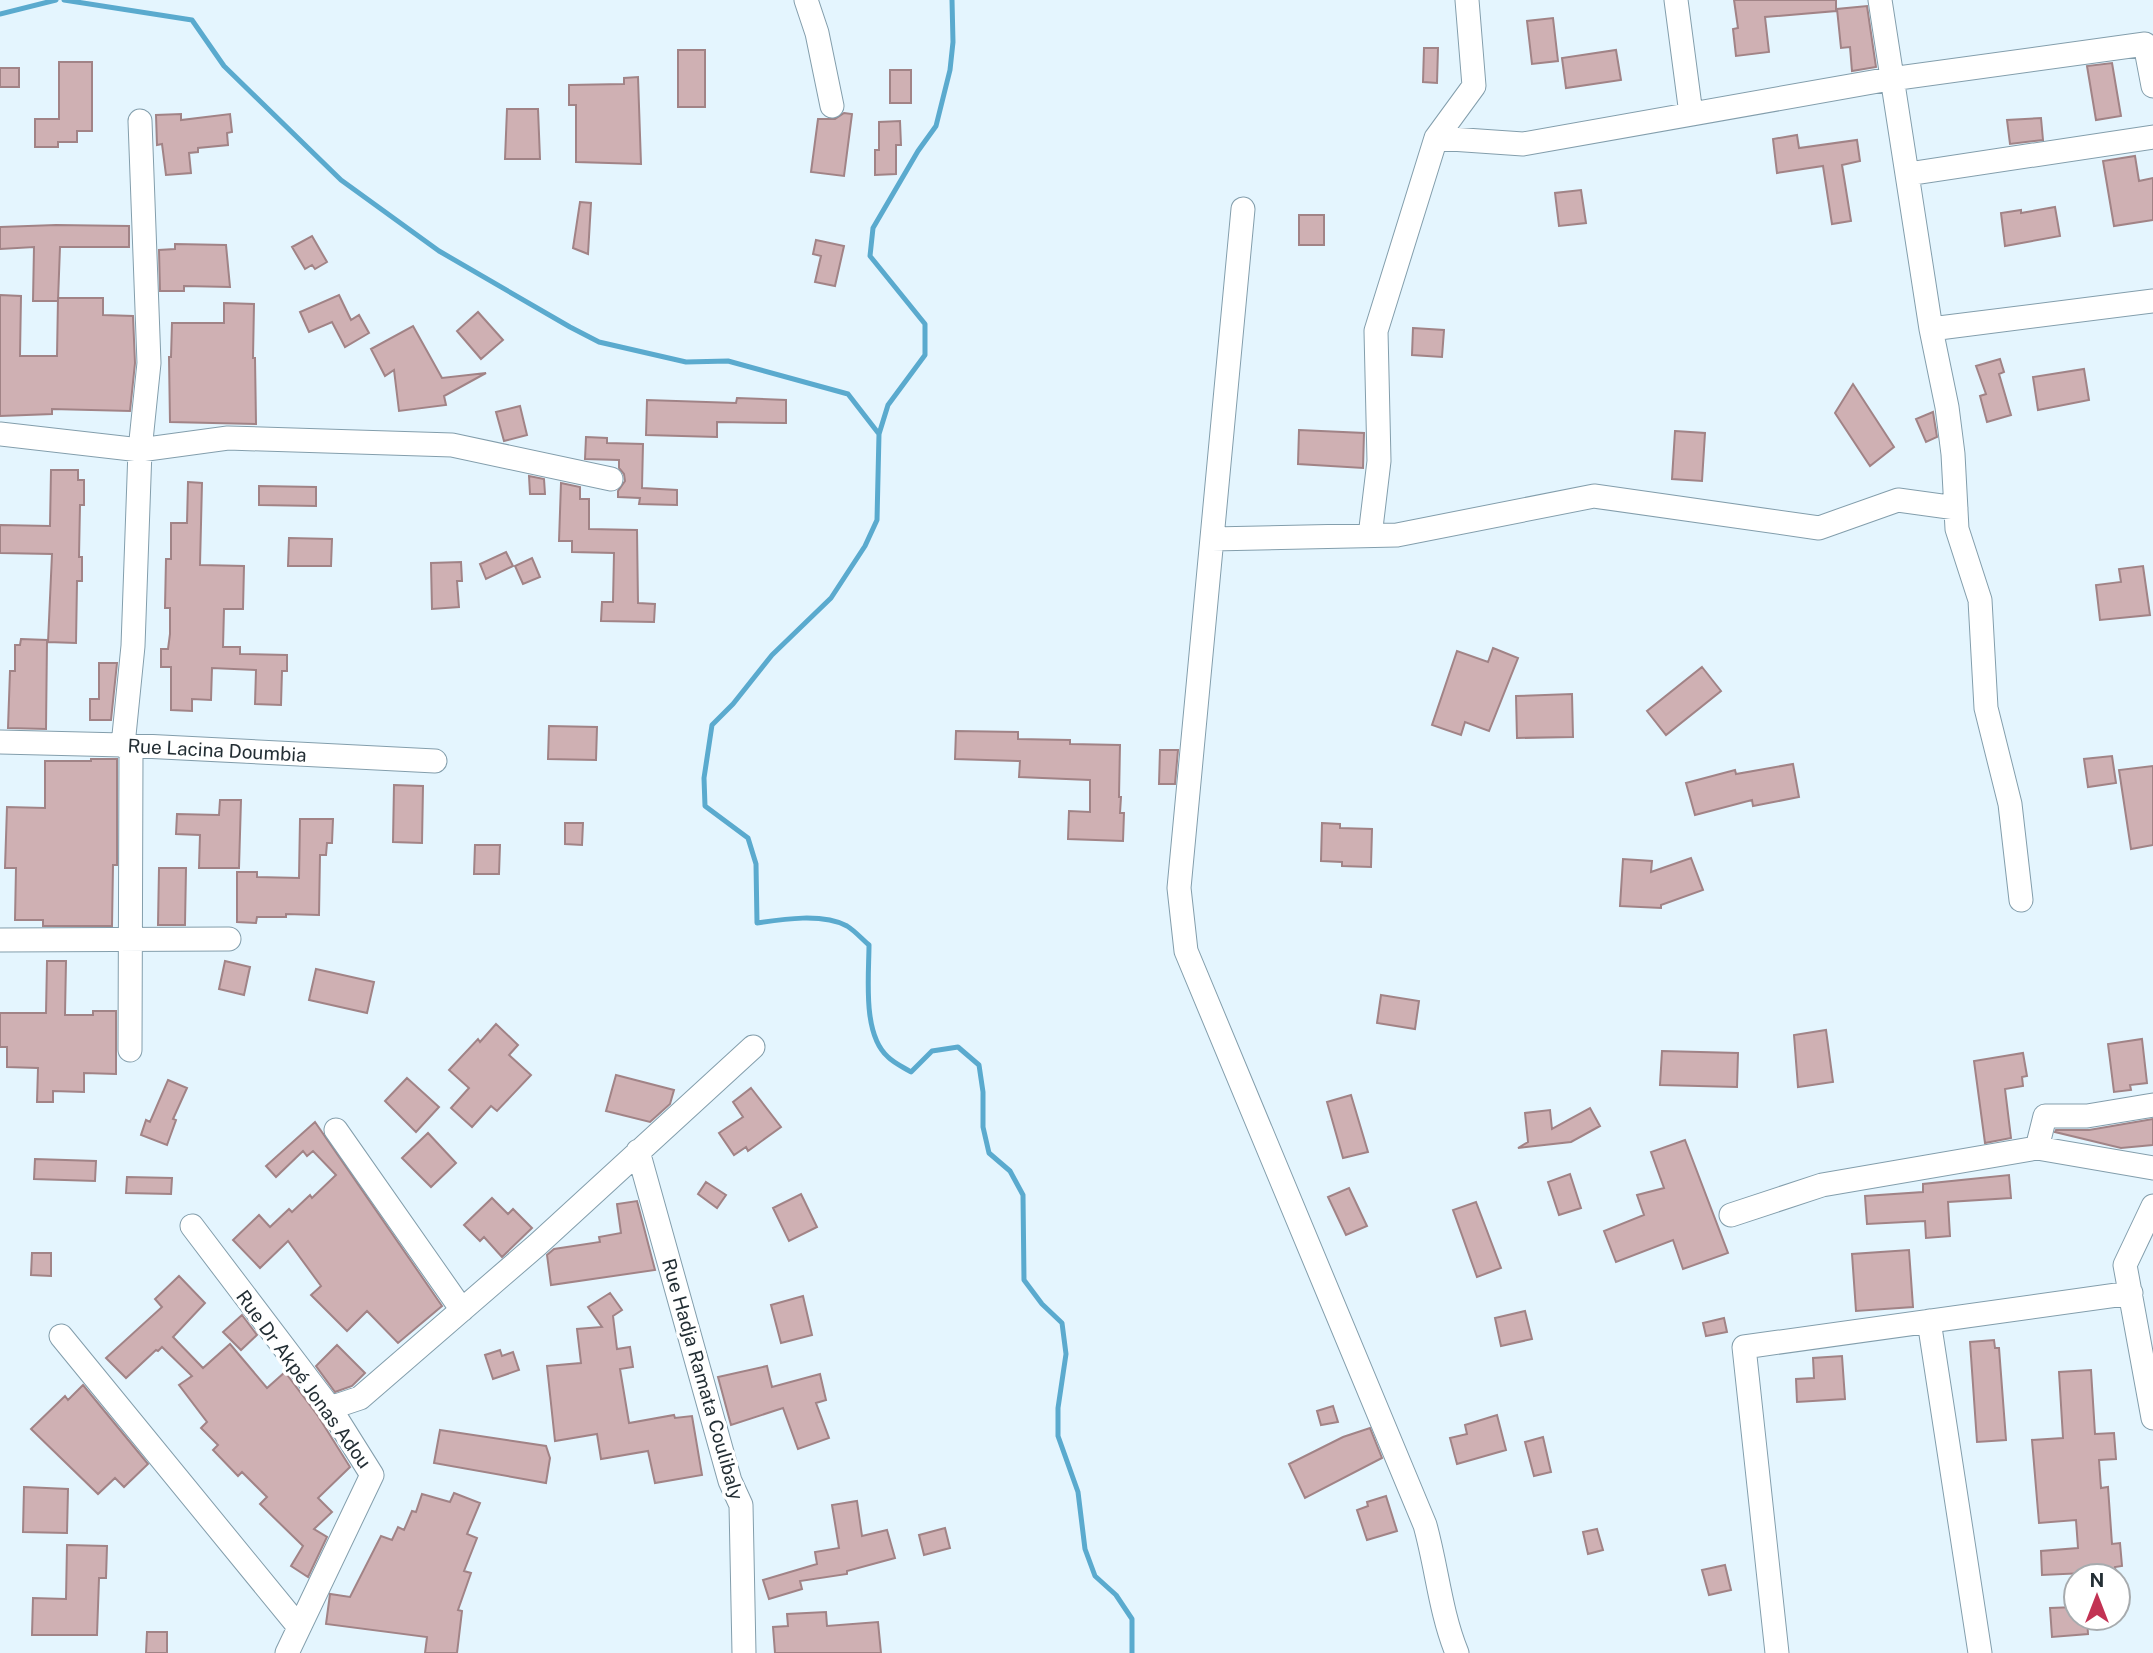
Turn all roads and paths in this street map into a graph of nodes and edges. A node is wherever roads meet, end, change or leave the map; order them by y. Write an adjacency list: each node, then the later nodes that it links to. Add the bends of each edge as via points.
1 (806, 0): 7 (street)
2 (1467, 0): 11 (street, via 1474,86)
3 (1676, 0): 8 (street)
4 (1880, 0): 5 (street)
5 (1893, 79): 6 (street, via 2145,44); 8 (street); 12 (street)
6 (2153, 86)
7 (832, 106)
8 (1691, 114): 11 (street, via 1522,144)
9 (140, 121): 17 (street, via 149,363)
10 (2153, 137): 12 (street)
11 (1436, 138): 20 (street, via 1376,331 1379,461)
12 (1908, 174): 15 (street)
13 (1243, 209): 21 (street)
14 (2153, 301): 15 (street)
15 (1931, 329): 19 (street, via 1954,454)
16 (0, 434): 17 (street)
17 (140, 450): 18 (street, via 228,438 452,444); 23 (street, via 133,646)
18 (611, 478)
19 (1956, 508): 20 (street, via 1898,500 1819,528 1594,496 1397,535); 25 (street, via 1957,529 1980,600 1986,708 2010,804)
20 (1370, 536): 21 (street)
21 (1212, 540): 48 (street, via 1179,888 1186,951 1425,1525)
22 (0, 742): 23 (street, Rue Lacina Doumbia)
23 (123, 745): 24 (street, Rue Lacina Doumbia); 26 (street, via 131,752)
24 (435, 761)
25 (2021, 900)
26 (130, 939): 27 (street); 28 (street); 30 (street)
27 (229, 939)
28 (0, 940)
29 (753, 1047): 34 (street)
30 (130, 1050)
31 (2153, 1105): 33 (street, via 2087,1116 2045,1116)
32 (336, 1130): 40 (street)
33 (2037, 1148): 35 (street); 37 (street, via 1822,1185)
34 (638, 1151): 40 (street); 47 (street, Rue Hadja Ramata Coulibaly, via 730,1481 741,1505)
35 (2153, 1168)
36 (2153, 1206): 39 (street, via 2125,1265)
37 (1731, 1215)
38 (192, 1226): 43 (street, Rue Dr Akpé Jonas Adou)
39 (2131, 1293): 41 (street); 44 (street)
40 (462, 1310): 43 (street, via 360,1398)
41 (1929, 1321): 49 (street, via 1744,1347); 50 (street)
42 (61, 1336): 45 (street)
43 (330, 1408): 45 (street, Rue Dr Akpé Jonas Adou, via 372,1475)
44 (2153, 1418)
45 (299, 1628): 46 (street, Rue Dr Akpé Jonas Adou)
46 (287, 1653)
47 (744, 1653)
48 (1457, 1653)
49 (1777, 1653)
50 (1980, 1653)

